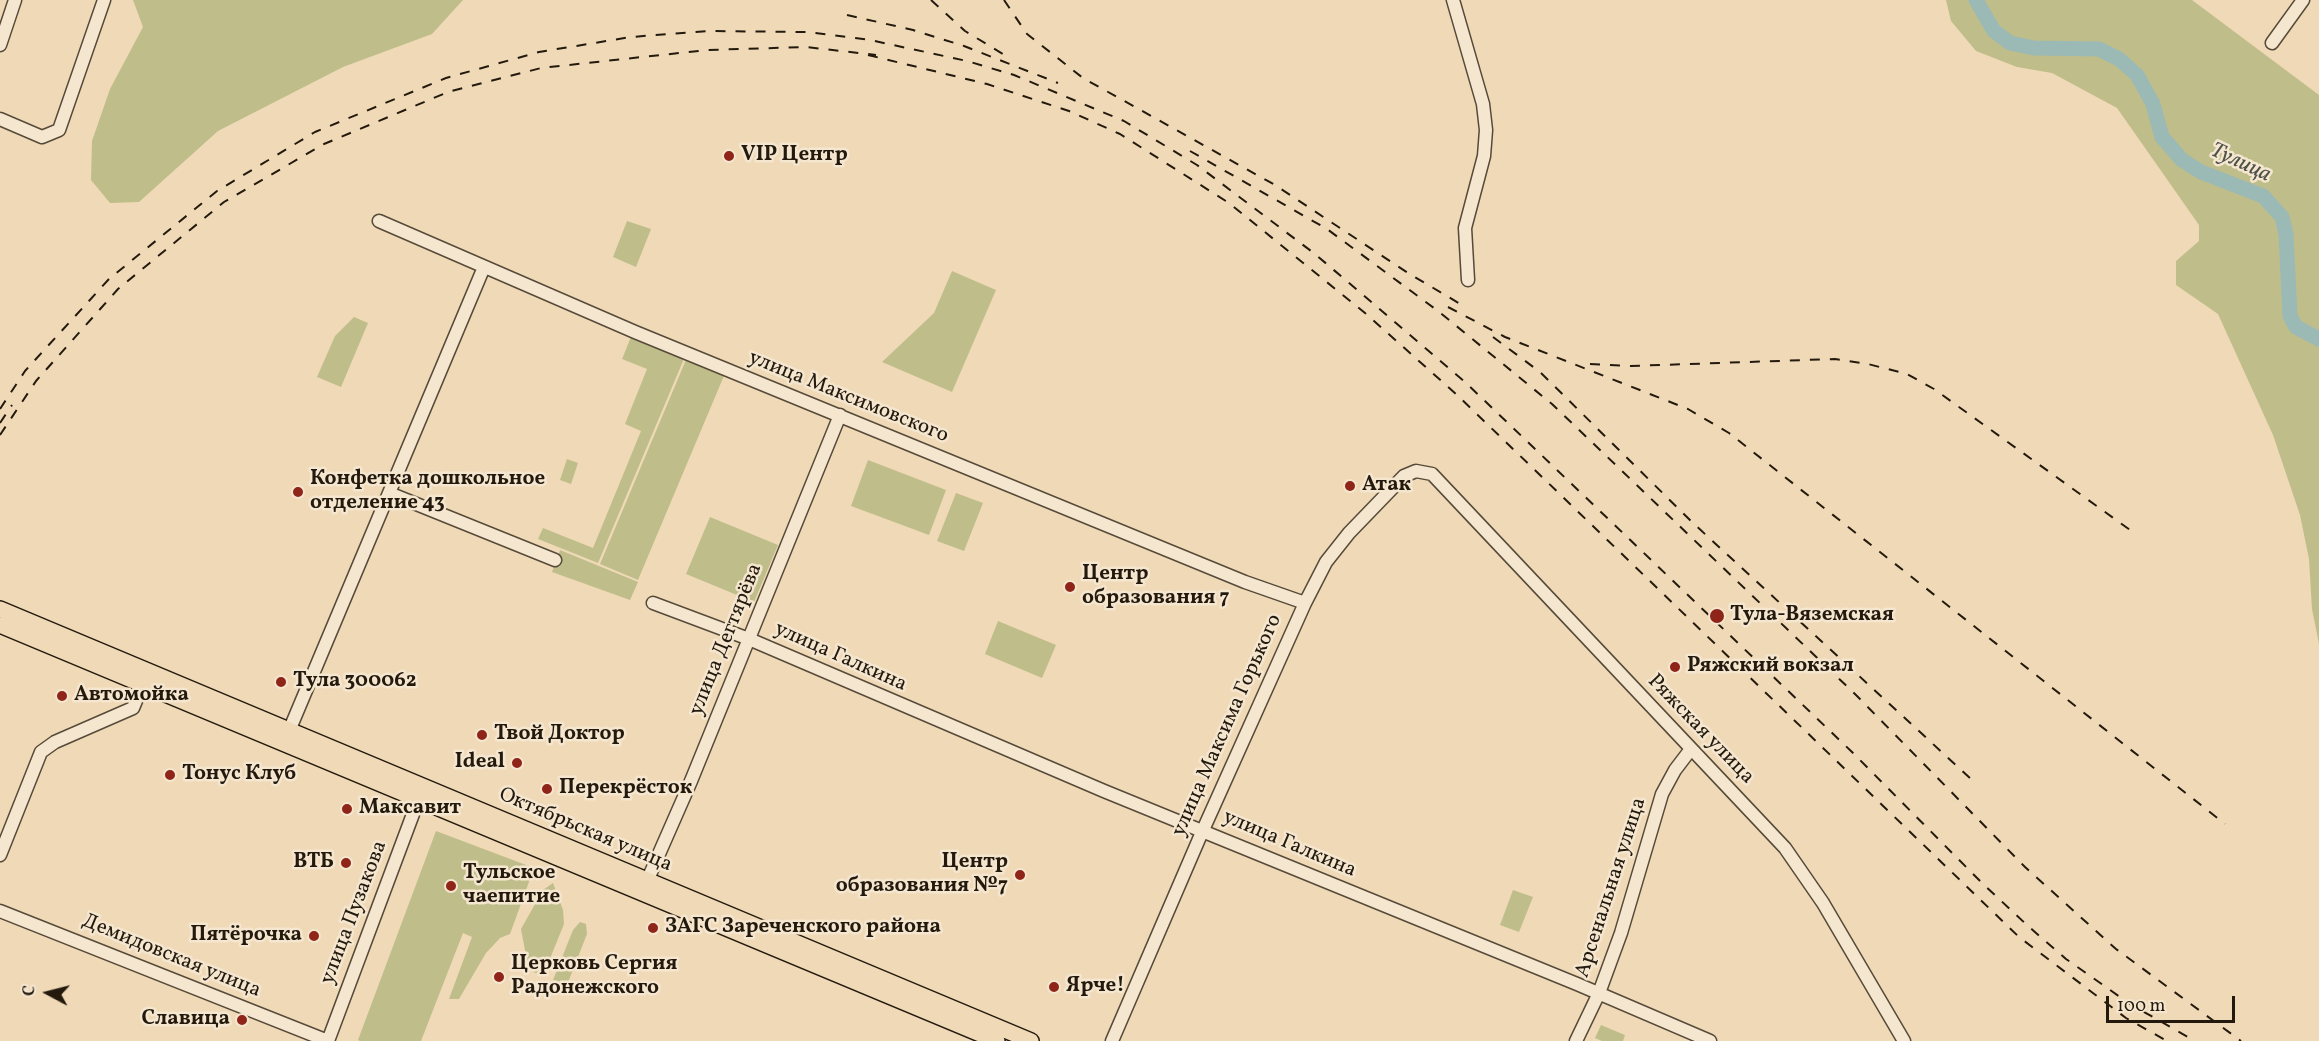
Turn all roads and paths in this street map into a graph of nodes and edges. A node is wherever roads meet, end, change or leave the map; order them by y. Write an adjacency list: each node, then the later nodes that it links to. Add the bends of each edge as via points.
1 (15, 0): 6 (street)
2 (104, 0): 7 (street, via 59,130 42,137)
3 (1453, 0): 10 (street, via 1483,104 1486,130 1484,156 1465,228)
4 (2303, 0): 5 (street)
5 (2272, 43)
6 (0, 45)
7 (0, 119)
8 (379, 221): 9 (street, улица Максимовского)
9 (484, 267): 11 (street, улица Максимовского); 13 (street)
10 (1468, 280)
11 (840, 415): 16 (street, улица Максимовского, via 1245,582); 19 (street, улица Дегтярёва)
12 (1432, 474): 16 (street, улица Максима Горького, via 1416,471 1404,476 1333,552); 23 (street, Ряжская улица)
13 (389, 494): 14 (street); 22 (street)
14 (555, 560)
15 (653, 603): 19 (street, улица Галкина)
16 (1305, 603): 26 (street, улица Максима Горького)
17 (0, 609): 20 (main road)
18 (0, 625): 20 (main road)
19 (748, 639): 26 (street, улица Галкина); 28 (street, улица Дегтярёва)
20 (119, 666): 21 (main road, Октябрьская улица); 22 (main road, Октябрьская улица)
21 (143, 684): 24 (main road, Октябрьская улица); 27 (street, via 132,708 41,752)
22 (289, 731): 24 (main road, Октябрьская улица)
23 (1691, 749): 30 (street, Арсенальная улица, via 1662,794 1625,922); 37 (street, Ряжская улица, via 1752,810 1799,866)
24 (422, 792): 25 (main road, Октябрьская улица); 31 (street, улица Пузакова)
25 (443, 801): 28 (main road, Октябрьская улица); 32 (main road, Октябрьская улица)
26 (1203, 830): 30 (street, улица Галкина); 34 (street, улица Максима Горького)
27 (0, 855)
28 (648, 879): 33 (main road, Октябрьская улица)
29 (0, 911): 31 (street, Демидовская улица)
30 (1599, 993): 35 (street, Арсенальная улица); 36 (street, улица Галкина)
31 (328, 1041)
32 (997, 1041)
33 (1031, 1041)
34 (1112, 1041)
35 (1576, 1041)
36 (1710, 1041)
37 (1904, 1041)

